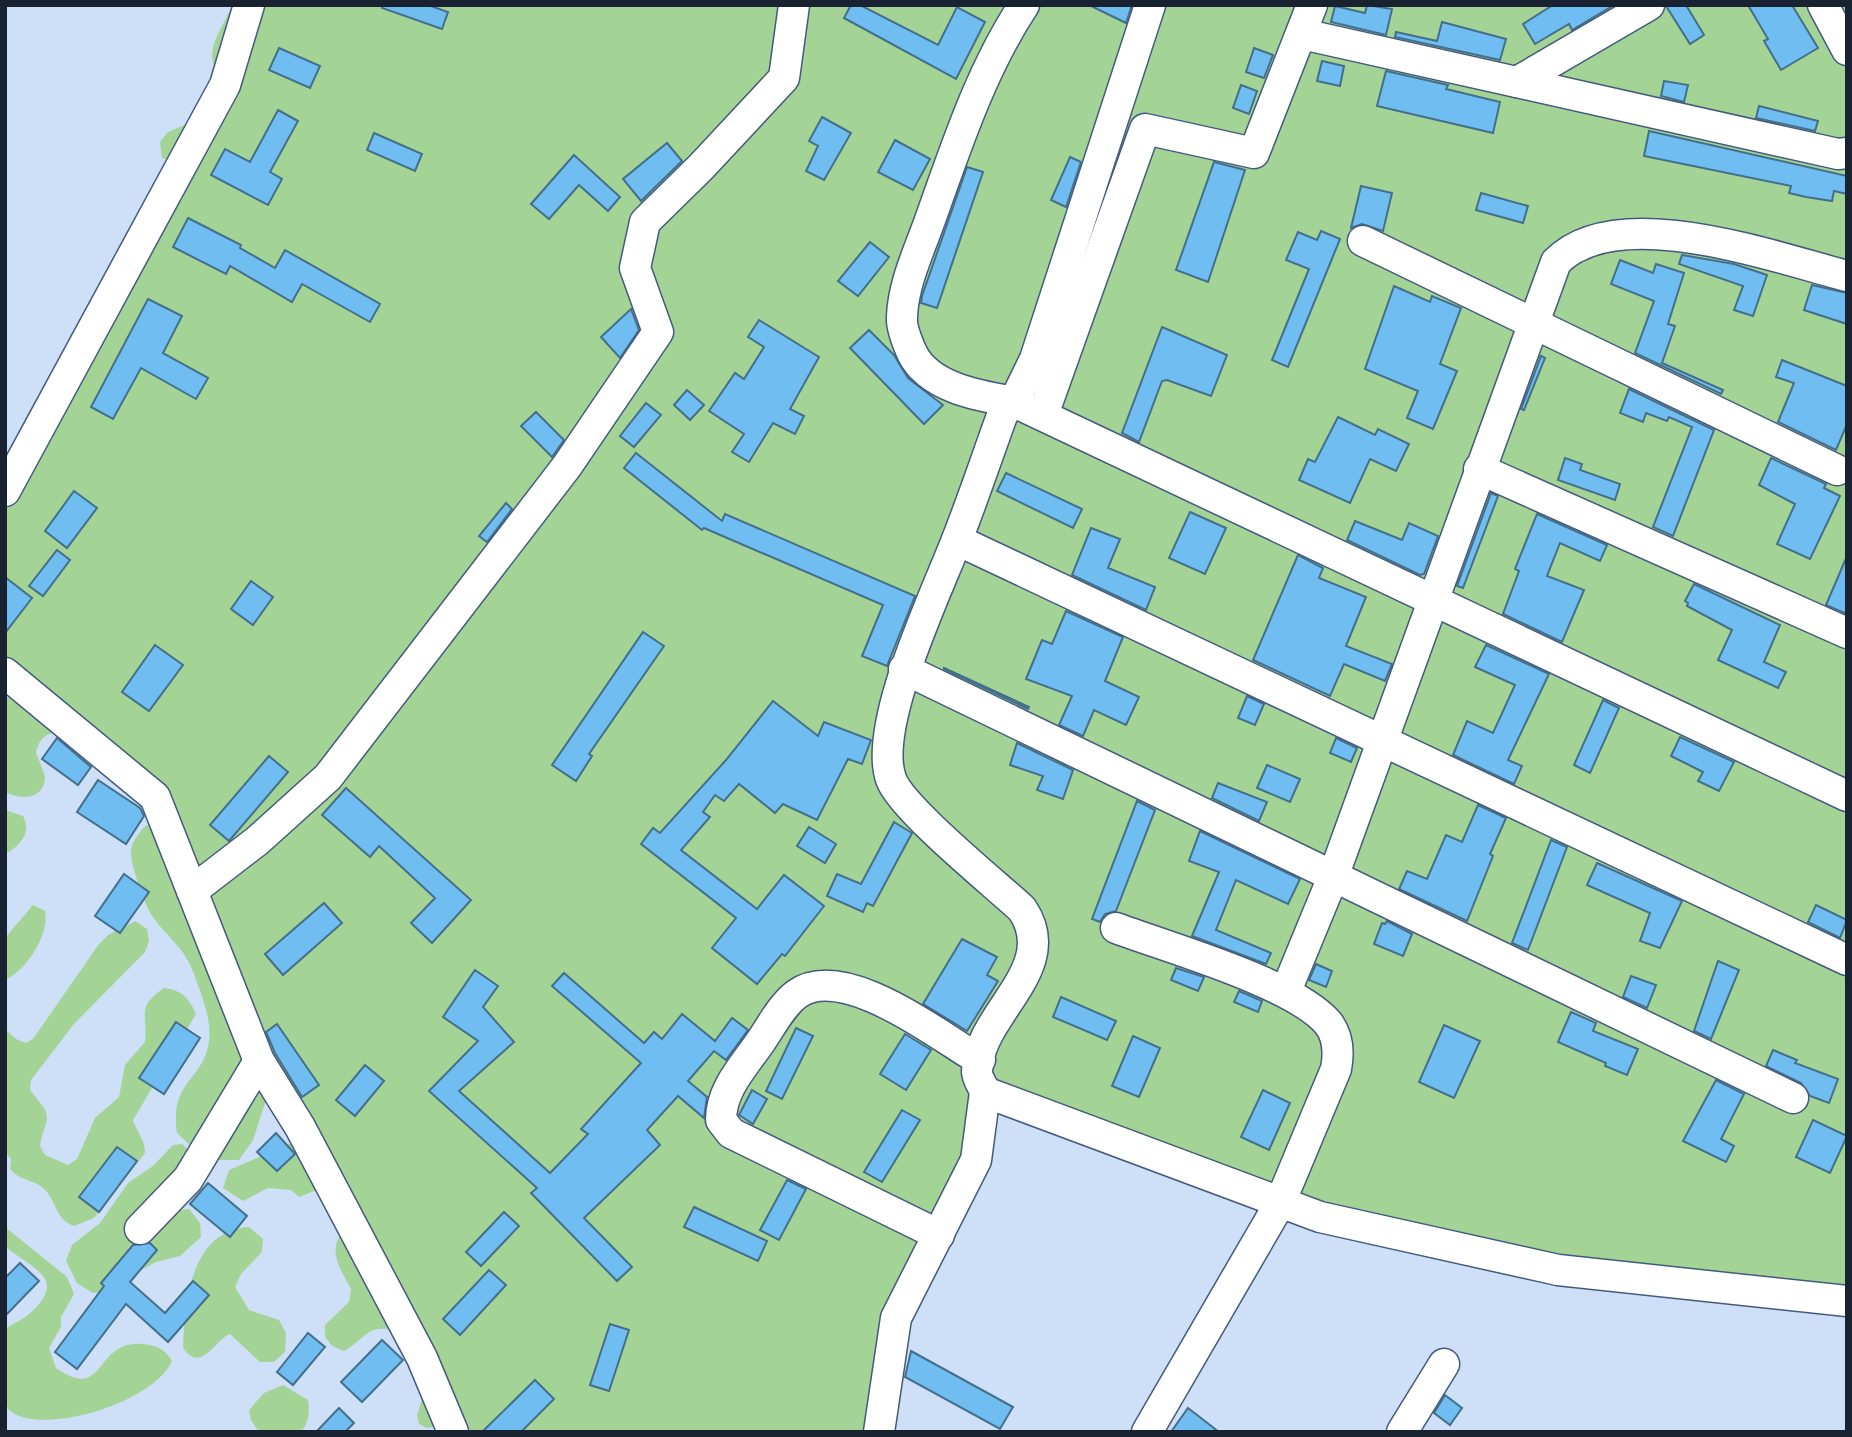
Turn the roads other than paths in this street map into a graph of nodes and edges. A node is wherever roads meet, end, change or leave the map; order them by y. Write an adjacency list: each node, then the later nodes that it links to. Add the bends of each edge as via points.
1 (249, 5): 19 (lane, via 225,85)
2 (794, 5): 28 (lane, via 784,78 645,222 635,268 657,332 590,432 328,777)
3 (1024, 5): 15 (lane, via 966,120 908,282 901,319 912,355 939,381 969,395)
4 (1150, 5): 15 (lane, via 1035,359)
5 (1312, 5): 8 (lane)
6 (1649, 5): 10 (lane)
7 (1823, 5): 9 (lane)
8 (1302, 34): 10 (lane); 16 (lane, via 1254,153 1144,129)
9 (1847, 50)
10 (1517, 82): 11 (lane)
11 (1847, 153)
12 (1363, 241): 14 (lane)
13 (1847, 276): 14 (lane, via 1678,234 1625,234 1566,252 1556,262)
14 (1531, 324): 17 (lane); 18 (lane)
15 (1014, 402): 16 (lane); 20 (lane, via 1003,413)
16 (1043, 415): 21 (lane)
17 (1479, 469): 21 (lane); 22 (lane)
18 (1837, 470)
19 (5, 491)
20 (957, 540): 23 (lane); 25 (lane)
21 (1432, 600): 25 (lane); 26 (lane)
22 (1847, 633)
23 (904, 669): 27 (lane); 32 (lane, via 885,756 892,782 921,817 1022,909 1033,925 1029,968 983,1045)
24 (5, 673): 28 (lane, via 155,797)
25 (1382, 740): 27 (lane); 30 (lane)
26 (1847, 796)
27 (1333, 877): 31 (lane); 35 (lane)
28 (192, 891): 33 (lane)
29 (1116, 928): 31 (lane)
30 (1847, 960)
31 (1286, 991): 36 (lane, via 1329,1025 1339,1055)
32 (980, 1060): 34 (lane, via 977,1073); 38 (lane, via 867,993 840,984 822,984 795,995 785,1006 723,1096 721,1120 731,1133)
33 (259, 1061): 37 (lane, via 188,1180); 42 (lane, via 300,1127 422,1358)
34 (985, 1092): 36 (lane); 38 (lane, via 976,1160)
35 (1793, 1098)
36 (1280, 1203): 39 (lane, via 1320,1217 1558,1270); 41 (lane)
37 (141, 1228)
38 (939, 1236): 43 (lane, via 896,1318)
39 (1847, 1301)
40 (1444, 1364): 44 (lane)
41 (1156, 1429)
42 (453, 1432)
43 (879, 1432)
44 (1402, 1432)

